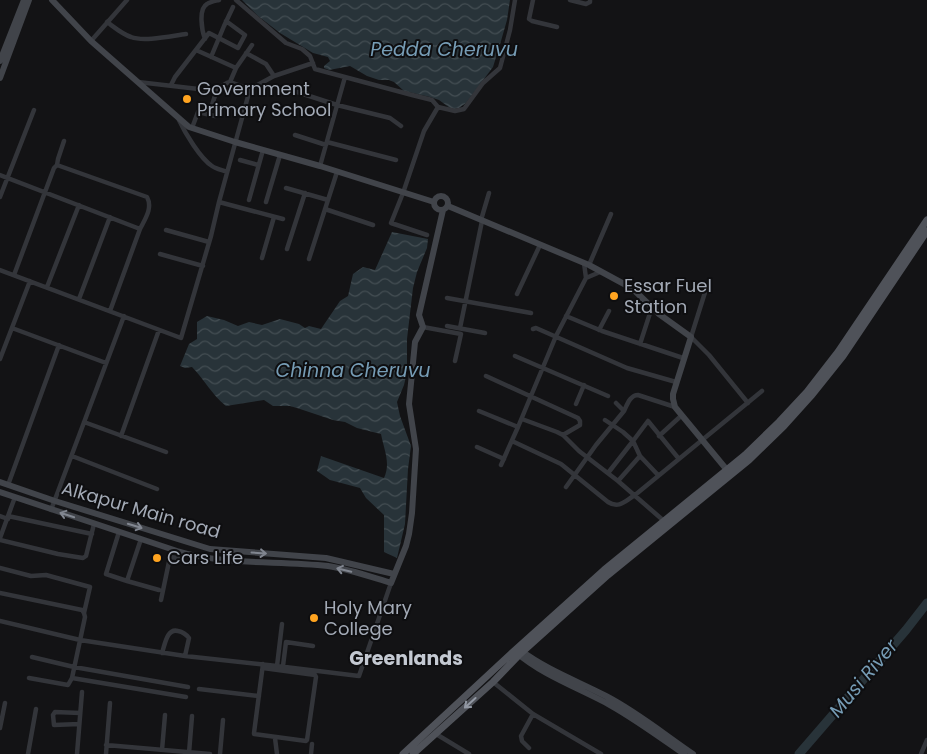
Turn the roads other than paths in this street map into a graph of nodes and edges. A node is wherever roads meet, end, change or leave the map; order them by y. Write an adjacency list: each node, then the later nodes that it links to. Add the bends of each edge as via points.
1 (24, 0): 21 (street)
2 (30, 0): 21 (street)
3 (52, 0): 18 (street)
4 (127, 0): 13 (street)
5 (219, 0): 17 (street, via 203,8 201,29)
6 (236, 0): 25 (street, via 286,43 302,49)
7 (515, 0): 37 (street, via 500,68 483,83 464,109 455,112)
8 (533, 0): 14 (street, via 529,19)
9 (570, 0): 10 (street, via 586,4)
10 (590, 0)
11 (233, 7): 12 (street)
12 (226, 21): 16 (street); 16 (street, via 245,35 238,48)
13 (107, 22): 15 (street, via 140,40); 18 (street)
14 (557, 27)
15 (186, 34)
16 (218, 38): 17 (street, via 209,33); 23 (street)
17 (205, 39): 20 (street)
18 (91, 41): 30 (street)
19 (252, 45): 22 (street)
20 (196, 50): 23 (street); 32 (street)
21 (6, 53): 24 (street); 29 (street)
22 (246, 53): 26 (street); 27 (street, via 266,64)
23 (211, 57): 26 (street)
24 (0, 61)
25 (313, 63): 27 (street); 28 (street, via 315,68)
26 (236, 68): 31 (street)
27 (274, 76): 34 (street)
28 (345, 77): 36 (street); 37 (street, via 432,100)
29 (0, 78)
30 (138, 82): 32 (street); 41 (street)
31 (230, 82): 33 (street); 34 (street)
32 (171, 85): 33 (street)
33 (217, 89): 39 (street)
34 (250, 89): 46 (street)
35 (297, 92): 36 (street)
36 (337, 105): 42 (street, via 390,118); 47 (street)
37 (438, 107): 62 (street, via 424,131)
38 (34, 110): 58 (street)
39 (209, 114): 40 (street); 43 (street, via 198,112)
40 (215, 116)
41 (178, 118): 43 (street); 55 (street, via 205,160)
42 (401, 126)
43 (192, 128): 46 (street)
44 (295, 135): 47 (street)
45 (64, 141): 52 (street)
46 (235, 142): 48 (street); 55 (street)
47 (327, 143): 51 (street); 54 (street)
48 (262, 150): 49 (street); 53 (street)
49 (280, 155): 54 (street); 68 (street)
50 (240, 160): 53 (street)
51 (396, 160)
52 (57, 165): 60 (street); 80 (street, via 147,197 150,207)
53 (258, 165): 65 (street)
54 (320, 166): 56 (street)
55 (227, 172): 67 (street)
56 (337, 172): 62 (street); 66 (street)
57 (0, 176): 58 (street)
58 (7, 178): 60 (street); 64 (street)
59 (286, 188): 61 (street)
60 (45, 192): 70 (street); 94 (street)
61 (305, 193): 66 (street); 86 (street)
62 (403, 193): 69 (street); 83 (street, via 391,223)
63 (489, 193): 78 (street)
64 (0, 197)
65 (249, 200)
66 (328, 200): 72 (street)
67 (219, 202): 75 (street); 84 (street)
68 (266, 202)
69 (434, 202): 71 (street, via 436,208); 71 (street, via 438,196 444,196 448,199)
70 (79, 205): 74 (street); 98 (street)
71 (445, 208): 78 (street); 110 (street, via 419,315)
72 (325, 209): 79 (street); 89 (street)
73 (611, 214): 90 (street)
74 (110, 217): 80 (street); 101 (street)
75 (274, 217): 76 (street); 88 (street)
76 (283, 219)
77 (927, 220): 159 (main road, via 838,352 807,392)
78 (482, 221): 85 (street); 102 (street)
79 (373, 225)
80 (140, 229): 104 (street)
81 (166, 230): 84 (street)
82 (927, 231): 196 (main road, via 843,356 784,426 749,460)
83 (426, 235)
84 (209, 242): 91 (street)
85 (540, 245): 90 (street); 99 (street)
86 (287, 248)
87 (160, 254): 91 (street)
88 (262, 258)
89 (309, 259)
90 (586, 264): 93 (street); 95 (street)
91 (202, 266): 114 (street, via 181,338)
92 (0, 270): 94 (street)
93 (600, 272): 95 (street); 103 (street, via 636,292)
94 (14, 275): 96 (street)
95 (586, 278): 108 (street)
96 (30, 281): 98 (street); 111 (street)
97 (707, 286): 118 (street)
98 (47, 287): 101 (street)
99 (517, 294)
100 (447, 298): 102 (street)
101 (79, 299): 104 (street)
102 (465, 301): 106 (street); 112 (street)
103 (652, 307): 118 (street); 119 (street)
104 (110, 311): 107 (street)
105 (609, 311): 115 (street)
106 (531, 313)
107 (124, 316): 114 (street); 124 (street)
108 (566, 316): 115 (street); 117 (street)
109 (447, 326): 112 (street)
110 (423, 327): 125 (street, via 461,334); 185 (street, via 415,342 409,404 416,449 412,513 406,546)
111 (12, 328): 120 (street); 123 (street)
112 (460, 328): 116 (street)
113 (533, 329): 117 (street)
114 (159, 330): 146 (street)
115 (599, 330): 119 (street)
116 (485, 333)
117 (556, 336): 126 (street); 128 (street, via 627,368)
118 (691, 337): 122 (street); 134 (street)
119 (640, 344): 122 (street)
120 (59, 345): 124 (street); 165 (street)
121 (515, 356): 126 (street)
122 (683, 358): 128 (street)
123 (0, 359)
124 (106, 362): 142 (street)
125 (455, 362)
126 (543, 368): 129 (street); 132 (street)
127 (486, 376): 132 (street)
128 (676, 382): 136 (street)
129 (584, 385): 131 (street); 135 (street)
130 (762, 391): 134 (street)
131 (608, 396)
132 (531, 397): 140 (street); 145 (street, via 578,418 580,424)
133 (616, 403): 138 (street)
134 (748, 403): 148 (street)
135 (576, 404)
136 (675, 407): 138 (street, via 635,395); 139 (street)
137 (479, 411): 144 (street)
138 (624, 411): 143 (street)
139 (682, 415): 147 (street); 148 (street)
140 (522, 419): 144 (street); 145 (street)
141 (605, 420): 143 (street)
142 (84, 422): 146 (street); 153 (street)
143 (612, 425): 150 (street); 156 (street)
144 (518, 428): 149 (street)
145 (563, 435): 156 (street)
146 (121, 436): 152 (street)
147 (659, 436): 150 (street, via 648,421); 157 (street)
148 (703, 440): 157 (street); 159 (street)
149 (512, 441): 155 (street); 161 (street, via 560,464)
150 (633, 441): 154 (street); 160 (street)
151 (478, 447): 155 (street)
152 (166, 452)
153 (72, 456): 167 (street); 171 (street)
154 (640, 456): 162 (street); 163 (street)
155 (504, 458): 158 (street)
156 (587, 458): 160 (street); 161 (street)
157 (679, 459): 162 (street)
158 (501, 465)
159 (727, 470): 175 (main road)
160 (608, 473): 163 (street)
161 (574, 475): 166 (street); 169 (street, via 613,506)
162 (658, 475): 169 (street)
163 (618, 481): 169 (street)
164 (0, 482): 165 (street, Alkapur Main road)
165 (8, 485): 171 (street, Alkapur Main road)
166 (566, 487)
167 (157, 489)
168 (0, 492): 170 (street, Alkapur Main road)
169 (635, 495): 175 (street)
170 (15, 497): 172 (street, Alkapur Main road); 174 (street)
171 (55, 500): 172 (street); 181 (street, Alkapur Main road, one-way to 181)
172 (51, 510): 176 (street, Alkapur Main road, one-way to 172)
173 (0, 516): 174 (street)
174 (8, 517): 178 (street); 179 (street)
175 (664, 521): 196 (main road, via 604,570)
176 (94, 524): 177 (street, Alkapur Main road); 178 (street)
177 (119, 532): 180 (street, Alkapur Main road); 186 (street, via 106,574)
178 (92, 534): 179 (street, via 86,556 81,558)
179 (0, 539)
180 (141, 540): 182 (street, Alkapur Main road); 186 (street)
181 (214, 550): 183 (street); 185 (street, Alkapur Main road, one-way to 185, via 326,558)
182 (180, 552): 183 (street, Alkapur Main road); 190 (street, via 178,558 170,557)
183 (213, 559): 187 (street, Alkapur Main road, one-way to 183, via 330,566)
184 (0, 568): 191 (street, via 31,576 46,575 90,587)
185 (394, 574): 187 (street)
186 (127, 581): 188 (street)
187 (391, 583): 201 (street, via 359,676)
188 (160, 590)
189 (0, 593): 191 (street)
190 (161, 600)
191 (84, 613): 194 (street)
192 (0, 621): 194 (street)
193 (282, 624): 201 (street)
194 (80, 640): 197 (street); 202 (street)
195 (314, 646): 201 (street, via 286,642)
196 (518, 651): 205 (main road); 221 (street, via 547,670 612,703); 238 (main road)
197 (162, 653): 199 (street); 199 (street, via 169,634 176,630 189,638)
198 (32, 656): 202 (street)
199 (185, 656): 200 (street)
200 (263, 666): 201 (street); 209 (street); 223 (street, via 316,677 307,740)
201 (280, 666)
202 (74, 667): 204 (street); 206 (street)
203 (29, 678): 204 (street, via 64,686)
204 (72, 678): 210 (street)
205 (493, 682): 215 (street); 222 (main road, one-way to 222)
206 (188, 687)
207 (199, 689): 209 (street)
208 (82, 692): 214 (street)
209 (259, 696): 223 (street, via 254,734)
210 (186, 697)
211 (5, 703): 220 (street)
212 (110, 703): 226 (street)
213 (36, 709): 231 (street)
214 (80, 713): 219 (street); 219 (street, via 55,712 53,715 54,725)
215 (533, 714): 227 (street, via 521,736); 241 (street)
216 (165, 716): 228 (street)
217 (192, 716): 229 (street)
218 (223, 720): 235 (street)
219 (79, 724): 232 (street)
220 (0, 728)
221 (657, 733): 230 (street); 242 (street)
222 (436, 734): 239 (main road); 240 (street)
223 (276, 738): 236 (street)
224 (927, 740): 243 (street)
225 (312, 744): 237 (street)
226 (106, 745): 228 (street); 233 (street)
227 (529, 748)
228 (162, 750): 229 (street)
229 (189, 753): 234 (street)
230 (680, 753)
231 (28, 754)
232 (77, 754)
233 (106, 754)
234 (210, 754)
235 (220, 754)
236 (277, 754)
237 (311, 754)
238 (403, 754)
239 (413, 754)
240 (469, 754)
241 (601, 754)
242 (694, 754)
243 (921, 754)

